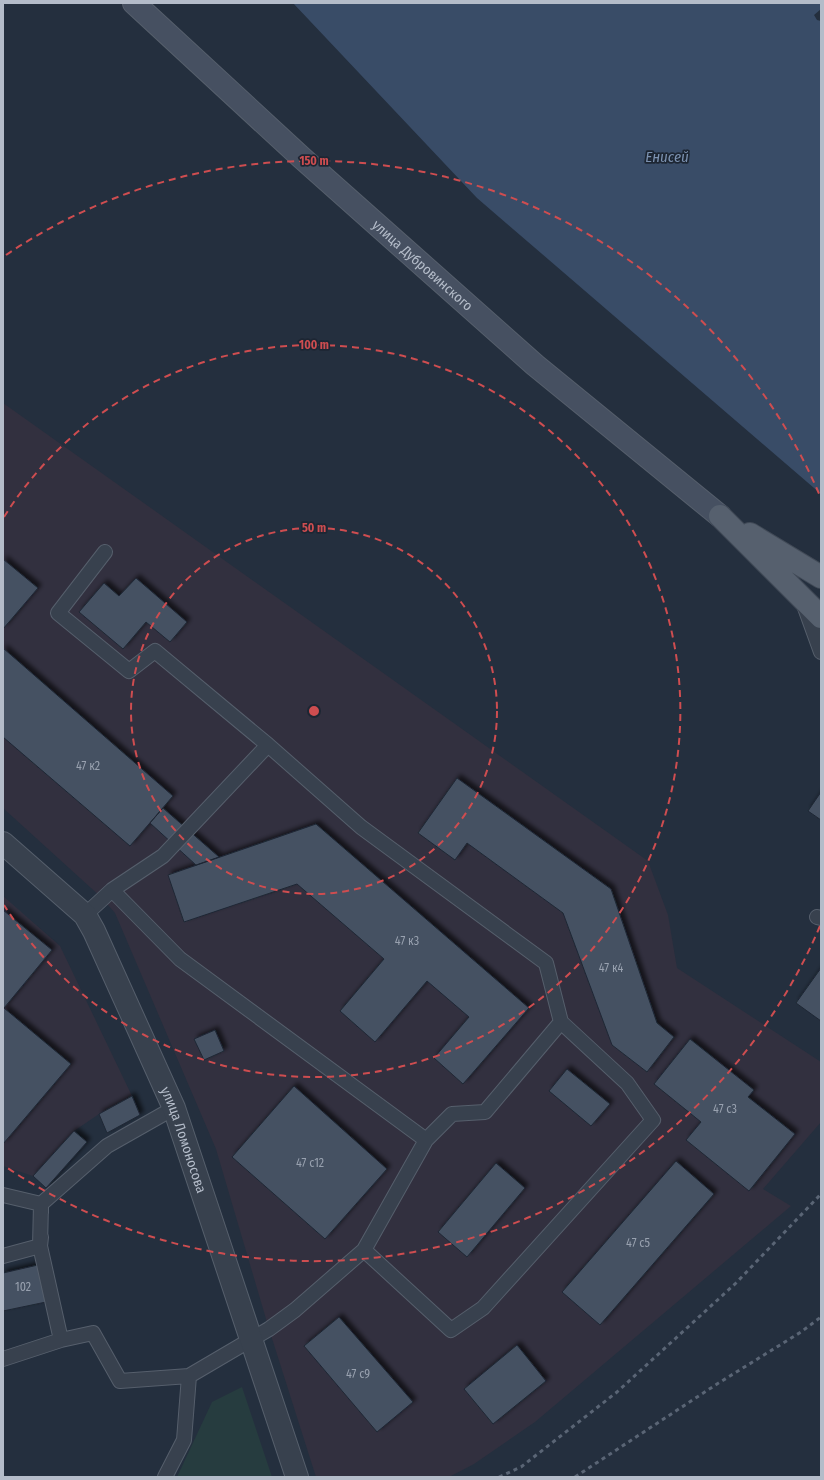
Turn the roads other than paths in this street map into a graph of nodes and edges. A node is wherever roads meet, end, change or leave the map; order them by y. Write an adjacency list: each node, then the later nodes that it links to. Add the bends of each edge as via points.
1 (134, 3): 2 (main road, улица Дубровинского, via 302,158 534,365)
2 (720, 516): 4 (main road); 5 (main road)
3 (105, 552): 8 (lane, via 58,612 129,672 155,651)
4 (821, 577)
5 (801, 597): 6 (main road); 7 (lane)
6 (821, 616)
7 (821, 652)
8 (268, 746): 10 (lane, via 163,856); 12 (lane, via 361,828 546,963)
9 (3, 843): 11 (street, улица Ломоносова)
10 (112, 890): 11 (lane); 14 (lane, via 180,959)
11 (85, 915): 13 (street, улица Ломоносова)
12 (562, 1022): 14 (lane, via 485,1112 452,1114); 18 (lane, via 626,1082 653,1120 483,1308 451,1330)
13 (174, 1108): 16 (lane, via 107,1146); 20 (street, улица Ломоносова)
14 (426, 1140): 18 (lane)
15 (3, 1195): 16 (lane)
16 (41, 1204): 17 (lane)
17 (40, 1246): 19 (lane); 21 (lane)
18 (364, 1250): 20 (lane, via 295,1310)
19 (3, 1256)
20 (251, 1339): 23 (lane); 25 (street, улица Ломоносова)
21 (60, 1340): 22 (lane); 23 (lane, via 93,1333 120,1381)
22 (3, 1359)
23 (189, 1376): 24 (lane, via 184,1440)
24 (165, 1477)
25 (297, 1477)

